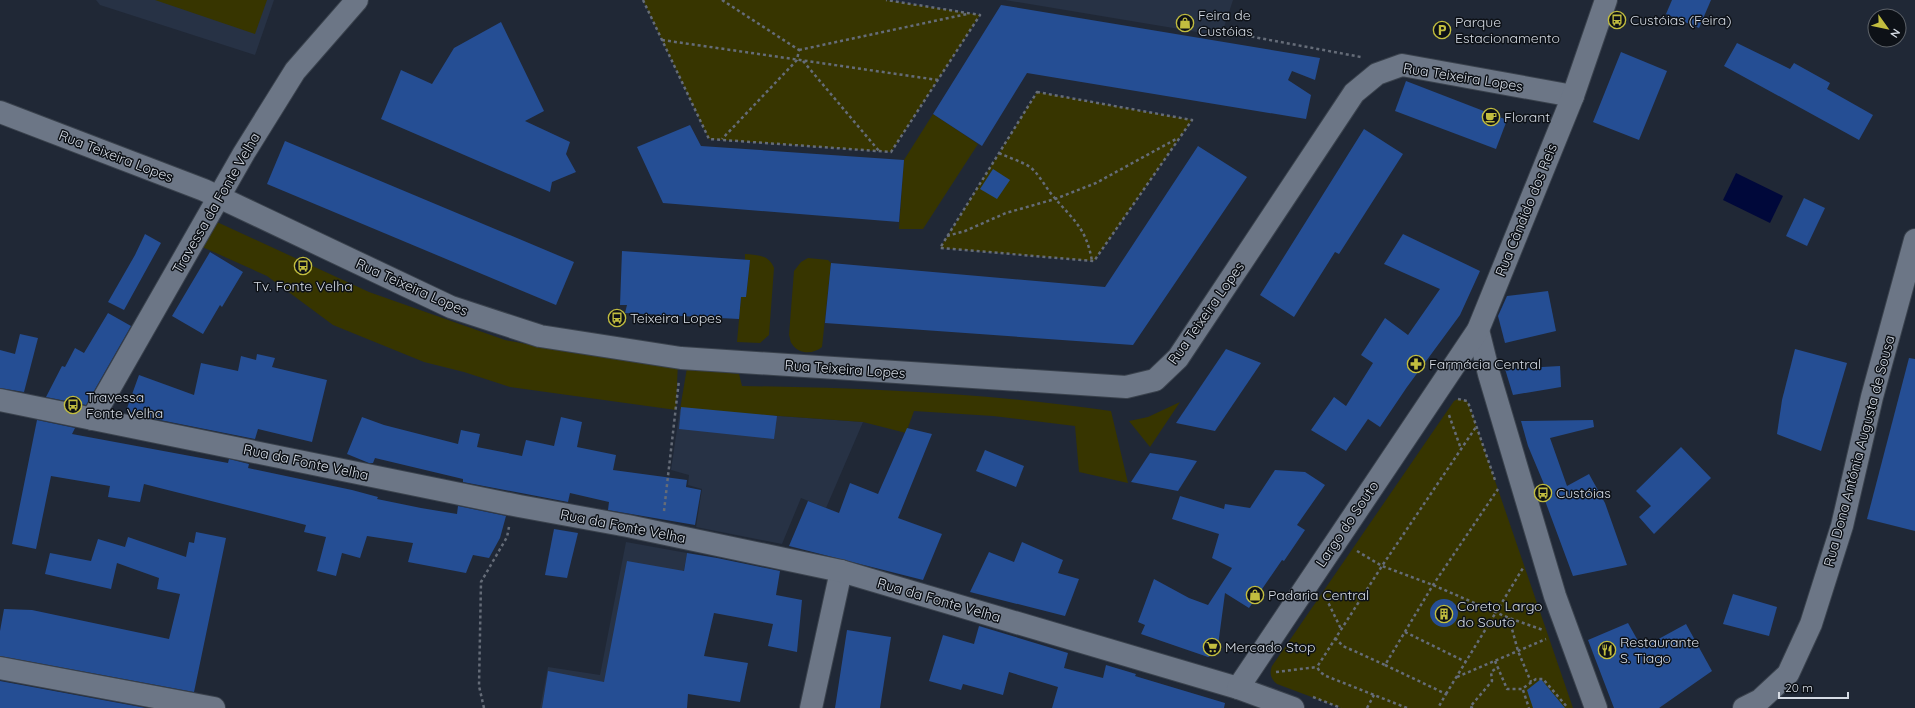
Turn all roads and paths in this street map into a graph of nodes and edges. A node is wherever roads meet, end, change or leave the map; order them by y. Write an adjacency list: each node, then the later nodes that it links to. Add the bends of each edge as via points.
1 (357, 0): 20 (street, Travessa da Fonte Velha, via 296,70)
2 (643, 0): 8 (path)
3 (722, 0): 9 (path)
4 (886, 0): 6 (path)
5 (1606, 0): 14 (street, Rua Cândido dos Reis)
6 (970, 14): 9 (path); 13 (path, via 980,16)
7 (1216, 30): 10 (path)
8 (662, 40): 11 (path); 17 (path, via 709,139)
9 (799, 50): 11 (path)
10 (1363, 57)
11 (797, 60): 12 (path); 17 (path)
12 (803, 60): 13 (path); 18 (path)
13 (938, 80): 18 (path, via 891,152)
14 (1573, 96): 25 (street, Rua Cândido dos Reis); 26 (street, Rua Teixeira Lopes, via 1402,65 1377,74 1354,93 1178,358 1155,380 1126,387)
15 (0, 112): 20 (street, Rua Teixeira Lopes)
16 (1179, 138): 19 (path, via 1192,120 1037,92); 21 (path, via 1096,183); 24 (path)
17 (722, 140): 18 (path)
18 (880, 152)
19 (999, 153): 21 (path, via 1029,167); 22 (path)
20 (218, 197): 26 (street, Rua Teixeira Lopes, via 451,307 540,336); 32 (street, Travessa da Fonte Velha)
21 (1055, 199): 22 (path, via 1006,213); 24 (path, via 1080,226 1088,242)
22 (947, 236): 24 (path, via 940,248)
23 (1915, 240): 78 (street, Rua Dona Antónia Augusta de Sousa, via 1872,397 1842,526 1811,624 1788,674 1760,700)
24 (1092, 261)
25 (1478, 330): 27 (street, Largo do Souto); 28 (street)
26 (681, 358): 38 (path)
27 (1448, 372): 28 (street, via 1457,367 1476,366); 62 (street, Largo do Souto)
28 (1488, 374): 77 (street, via 1555,596)
29 (0, 400): 32 (street, Rua da Fonte Velha)
30 (1454, 401): 33 (path, via 1467,401)
31 (1447, 411): 34 (path)
32 (92, 419): 37 (street, Rua da Fonte Velha)
33 (1476, 426): 34 (path); 35 (path)
34 (1461, 449): 40 (path)
35 (1498, 489): 36 (path); 43 (path)
36 (1500, 495)
37 (514, 505): 38 (street, Rua da Fonte Velha); 68 (path, via 507,537 481,582 478,686)
38 (662, 533): 41 (street, Rua da Fonte Velha)
39 (1353, 548): 40 (path)
40 (1382, 566): 43 (path); 48 (path)
41 (841, 571): 62 (street, Rua da Fonte Velha); 69 (street)
42 (1527, 574): 45 (path, via 1524,566)
43 (1433, 585): 45 (path); 49 (path)
44 (1323, 592): 48 (path)
45 (1496, 612): 46 (path); 54 (path)
46 (1509, 618): 47 (path, via 1546,631); 52 (path)
47 (1544, 624)
48 (1341, 629): 50 (path)
49 (1405, 632): 54 (path); 55 (path)
50 (1335, 638): 55 (path, via 1343,646); 56 (path)
51 (1549, 638): 52 (path)
52 (1518, 651): 53 (path); 61 (path)
53 (1495, 661): 58 (path); 60 (path)
54 (1466, 662): 60 (path)
55 (1385, 665): 64 (path)
56 (1318, 667): 59 (path); 65 (path, via 1326,676)
57 (0, 668): 67 (street)
58 (1498, 668): 63 (path, via 1507,689); 74 (path, via 1491,672 1492,681 1470,707)
59 (1271, 672)
60 (1457, 677): 64 (path)
61 (1531, 682): 63 (path); 76 (path, via 1543,679)
62 (1238, 688): 66 (street)
63 (1522, 689): 75 (path)
64 (1446, 694): 73 (path)
65 (1374, 695): 71 (path); 72 (path)
66 (1299, 701): 70 (path)
67 (214, 708)
68 (484, 708)
69 (811, 708)
70 (1341, 708)
71 (1367, 708)
72 (1407, 708)
73 (1438, 708)
74 (1473, 708)
75 (1529, 708)
76 (1568, 708)
77 (1596, 708)
78 (1744, 708)

